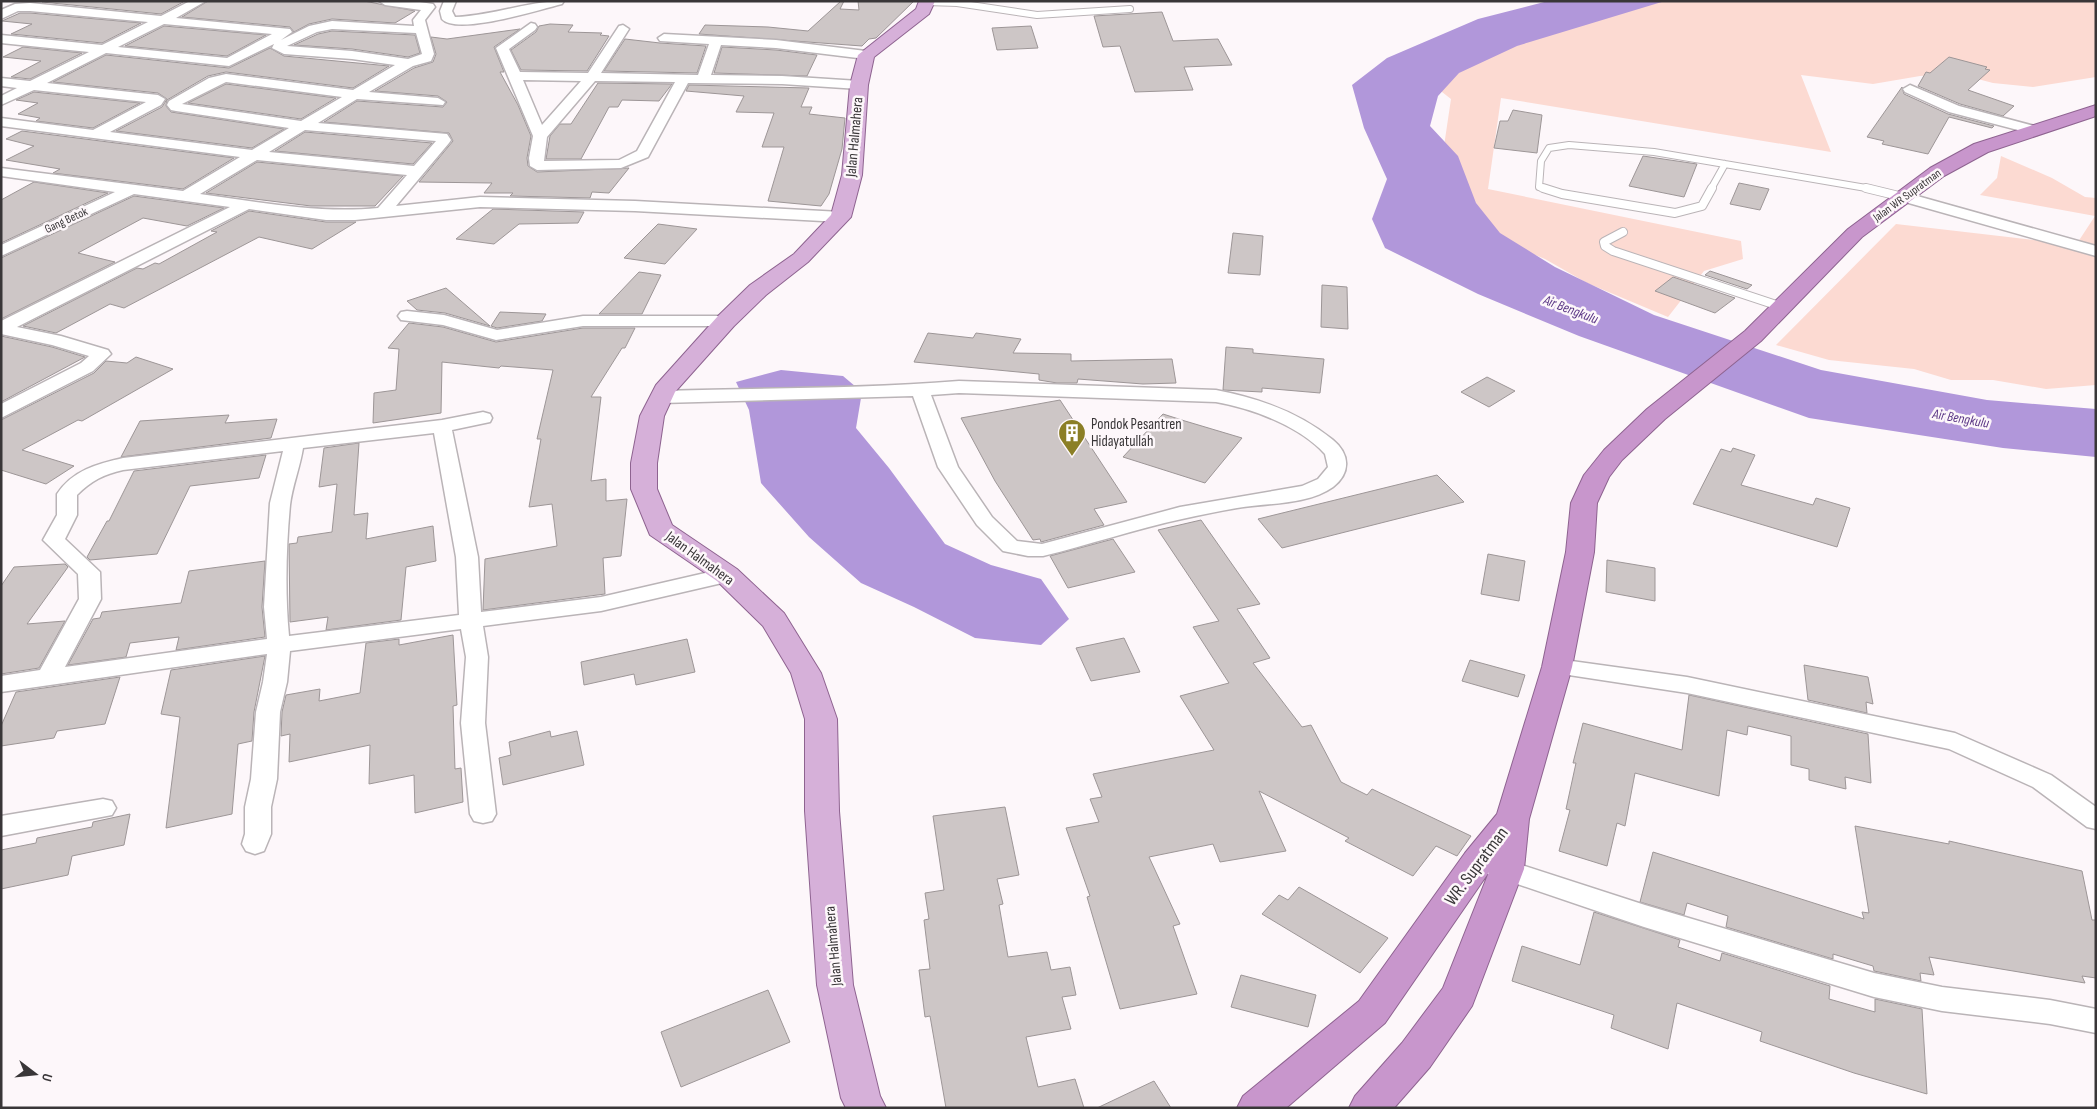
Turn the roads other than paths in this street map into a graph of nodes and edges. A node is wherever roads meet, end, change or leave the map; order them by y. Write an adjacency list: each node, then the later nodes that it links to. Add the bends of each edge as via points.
1 (200, 1): 9 (street)
2 (385, 1): 6 (street)
3 (558, 1): 5 (street, via 467,21 450,20 446,11)
4 (927, 1): 7 (lane, via 1037,15); 18 (main road, via 923,11)
5 (448, 4): 6 (street)
6 (429, 7): 12 (street, via 419,20)
7 (1130, 9)
8 (1, 15): 9 (street, via 15,8 30,6)
9 (162, 19): 16 (street, via 286,32); 17 (street)
10 (531, 27): 20 (street, via 502,48)
11 (623, 29): 21 (street)
12 (423, 30): 16 (street, via 332,25); 19 (street, via 428,54 426,58)
13 (664, 38): 15 (street)
14 (1, 39): 17 (street)
15 (716, 41): 18 (street); 23 (street)
16 (274, 44): 17 (street, via 229,62); 19 (street, via 278,48)
17 (105, 50): 25 (street)
18 (866, 55): 26 (main road, Jalan Halmahera)
19 (408, 63): 28 (street)
20 (515, 76): 21 (street); 36 (street)
21 (592, 77): 22 (street); 36 (street)
22 (683, 79): 23 (street); 36 (street, via 643,154 631,161 606,166 537,166)
23 (703, 80): 26 (street, via 782,80)
24 (1, 82): 25 (street)
25 (34, 85): 29 (street); 35 (street, via 158,99)
26 (859, 85): 48 (main road, Jalan Halmahera, via 852,175)
27 (1910, 89): 34 (street, via 1953,107)
28 (358, 95): 30 (street); 33 (street); 33 (street, via 226,78 214,81 174,104 176,107)
29 (1, 101)
30 (438, 102)
31 (2096, 110): 34 (highway, Jalan WR Supratman)
32 (1, 122): 35 (street)
33 (304, 126): 37 (street); 39 (street, via 442,137 444,140)
34 (2037, 131): 45 (highway, Jalan WR Supratman, via 1981,148)
35 (95, 134): 37 (street)
36 (540, 136)
37 (254, 154): 39 (street, via 302,162); 44 (street)
38 (1725, 164): 38 (lane, via 1571,143 1550,147 1544,152 1539,187 1604,202 1685,212 1702,206); 45 (lane)
39 (417, 171): 47 (street)
40 (1, 172): 41 (street)
41 (29, 176): 42 (street); 43 (street)
42 (1, 188)
43 (130, 190): 44 (street); 50 (street, Gang Betok)
44 (184, 196): 46 (street)
45 (1903, 197): 51 (street); 52 (highway, Jalan WR Supratman, via 1855,233)
46 (246, 205): 47 (street, via 326,215); 55 (street)
47 (384, 211): 48 (street, via 480,202)
48 (841, 217): 54 (main road, Jalan Halmahera, via 801,258 758,290)
49 (1623, 232): 52 (lane, via 1604,242 1605,246)
50 (1, 251)
51 (2096, 251)
52 (1782, 307): 65 (highway, Jalan WR Supratman, via 1753,336 1656,414 1613,454 1597,475 1584,503 1580,552)
53 (407, 316): 54 (street, via 444,320 496,335 582,321)
54 (726, 321): 57 (main road, Jalan Halmahera)
55 (1, 328): 58 (street, via 102,354 87,367)
56 (920, 389): 56 (street, via 948,467 984,521 1010,546 1018,548 1043,550 1216,503 1293,494 1321,485 1338,469 1332,446 1296,422 1244,400 1216,396 960,387); 57 (street, via 881,393)
57 (661, 396): 62 (main road, Jalan Halmahera, via 650,428 644,463 644,489 660,529)
58 (1, 412)
59 (483, 418): 60 (street)
60 (442, 426): 61 (street); 63 (street, via 468,557 468,601)
61 (294, 443): 64 (street, via 280,503 275,607); 66 (street, via 122,464 84,476 67,494 66,515 54,540 89,572 90,599)
62 (727, 576): 63 (street, via 600,604); 75 (main road, Jalan Halmahera, via 774,620 806,673 821,719 822,811 835,985)
63 (472, 620): 64 (street); 69 (street, via 477,657 473,723)
64 (279, 645): 66 (street); 72 (street, via 268,712 264,779)
65 (1557, 667): 70 (street, via 1687,685 1955,742 2042,782); 73 (highway, WR. Supratman, via 1512,819)
66 (48, 677): 67 (street)
67 (1, 684)
68 (103, 808): 71 (street)
69 (483, 814)
70 (2096, 820)
71 (1, 826)
72 (255, 844)
73 (1492, 865): 74 (street, via 1653,919 1874,985 1942,999); 76 (highway, WR. Supratman, via 1372,1012); 77 (highway, WR. Supratman, via 1459,995 1416,1055)
74 (2096, 1021)
75 (866, 1108)
76 (1257, 1108)
77 (1369, 1108)

